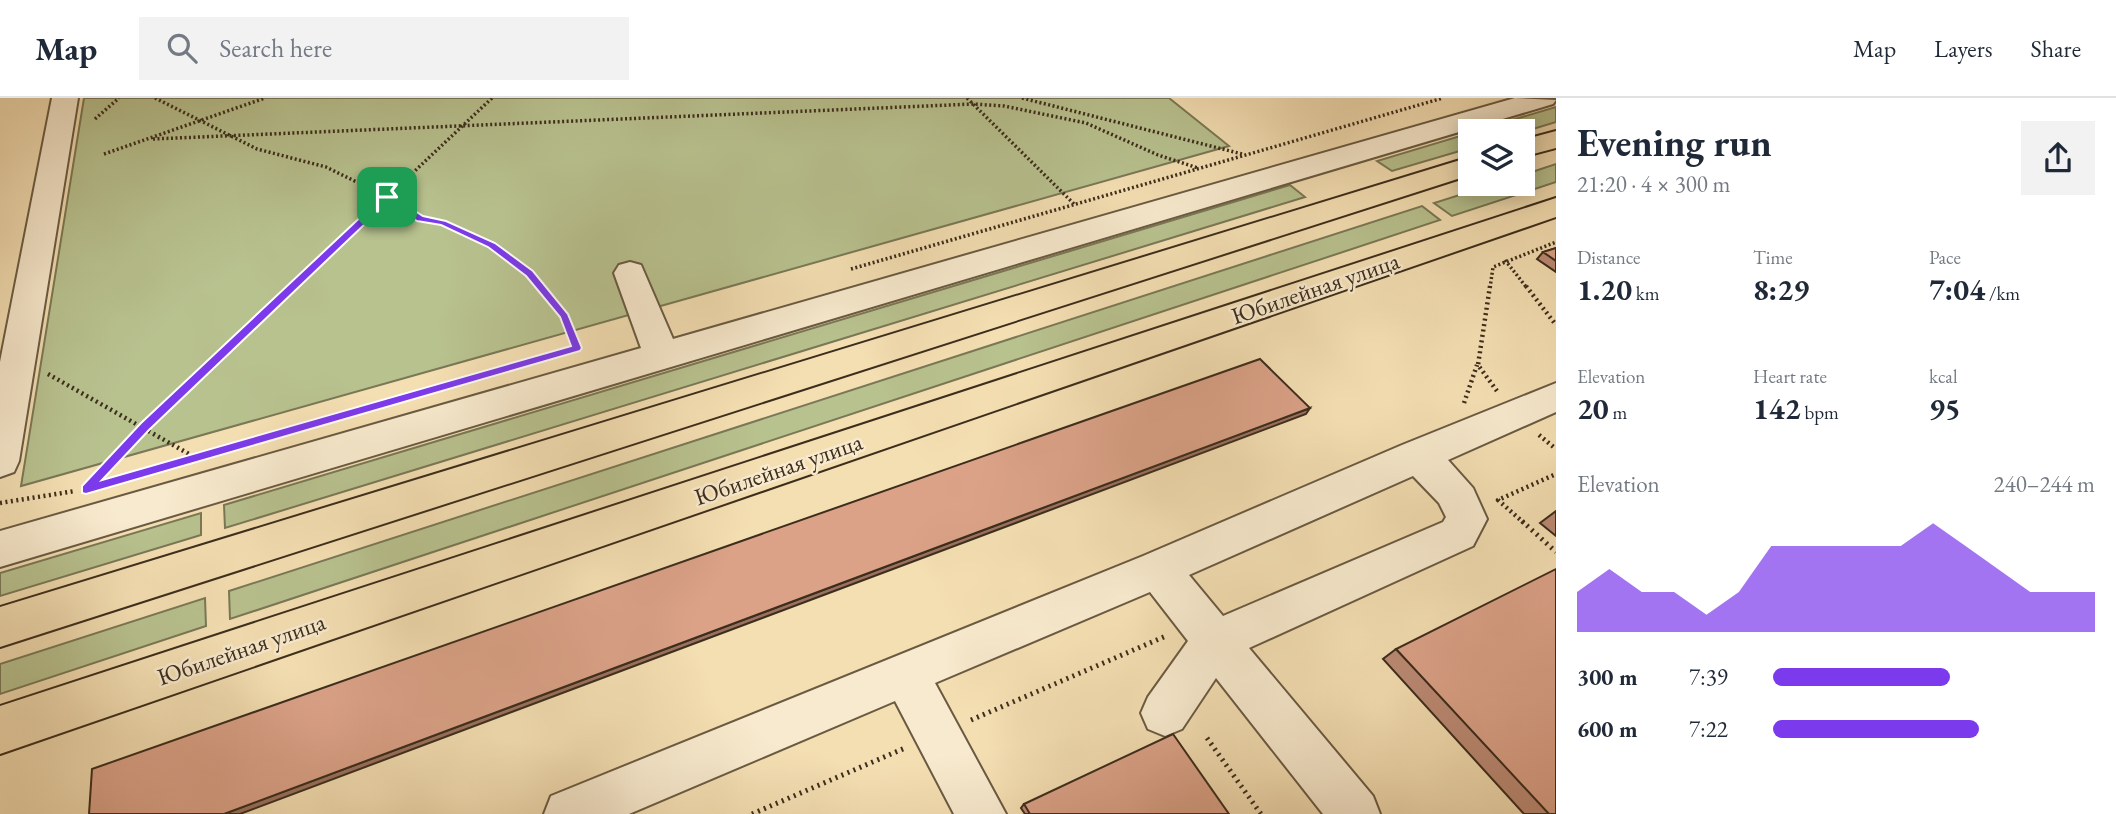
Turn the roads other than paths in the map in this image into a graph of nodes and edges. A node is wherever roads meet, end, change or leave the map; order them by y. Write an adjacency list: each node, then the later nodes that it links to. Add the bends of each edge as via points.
1 (65, 98): 13 (street, via 48,146)
2 (1455, 98): 4 (street)
3 (1544, 98): 4 (street)
4 (1484, 116): 10 (street)
5 (1556, 139): 6 (main road)
6 (1535, 145)
7 (1458, 170): 16 (main road)
8 (1556, 207): 20 (main road, Юбилейная улица)
9 (630, 273): 10 (street)
10 (662, 356): 14 (street)
11 (1556, 397): 12 (street)
12 (1416, 456): 15 (street); 17 (street, via 1464,505 1467,519 1458,534)
13 (0, 461)
14 (0, 549)
15 (1157, 569): 17 (street); 18 (street)
16 (0, 627)
17 (1215, 641): 19 (street); 23 (street)
18 (905, 674): 21 (street); 22 (street)
19 (1165, 713)
20 (0, 730)
21 (569, 814)
22 (981, 814)
23 (1355, 814)

